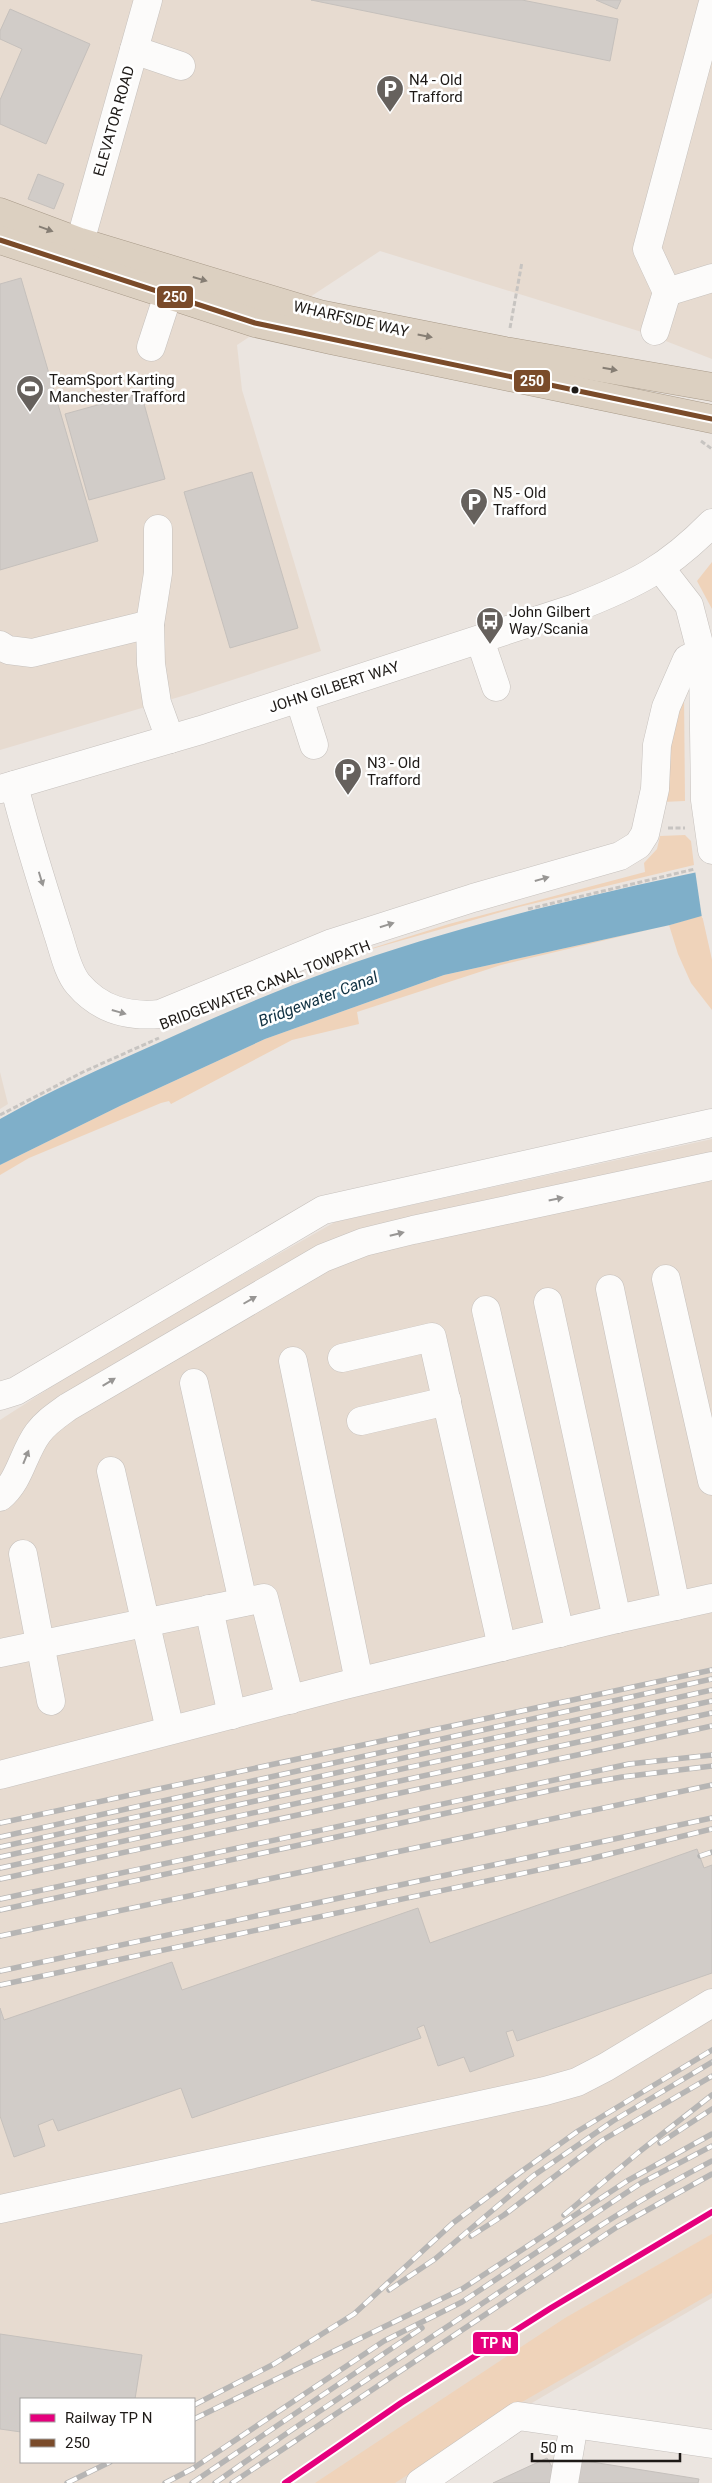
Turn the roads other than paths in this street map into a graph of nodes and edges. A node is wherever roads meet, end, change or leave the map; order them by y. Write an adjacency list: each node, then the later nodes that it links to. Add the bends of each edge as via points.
1 (148, 0): 3 (street, ELEVATOR ROAD)
2 (712, 6): 9 (street, via 648,249)
3 (134, 50): 4 (street); 7 (street, ELEVATOR ROAD)
4 (181, 66)
5 (0, 212): 7 (highway, WHARFSIDE WAY, one-way to 7)
6 (0, 240): 10 (highway, WHARFSIDE WAY)
7 (80, 242): 13 (highway, WHARFSIDE WAY, one-way to 13, via 320,314 505,351)
8 (712, 278): 9 (street)
9 (667, 292): 11 (street)
10 (168, 295): 12 (street); 14 (highway, WHARFSIDE WAY, via 255,322 331,340)
11 (655, 331)
12 (151, 348)
13 (712, 387)
14 (707, 420)
15 (712, 523): 17 (street, JOHN GILBERT WAY)
16 (158, 529): 18 (street, via 158,573)
17 (661, 569): 19 (street, JOHN GILBERT WAY, via 622,590); 21 (street, via 689,605)
18 (150, 624): 20 (street, via 32,653 8,650); 24 (street, via 151,664 157,703)
19 (480, 640): 22 (street); 23 (street, JOHN GILBERT WAY)
20 (0, 644)
21 (701, 652): 26 (street, one-way to 21, via 28,832 77,983 108,1008 141,1016 160,1014 332,943 631,850 644,834 655,789 657,745 666,707 687,659); 27 (street)
22 (496, 687)
23 (299, 698): 24 (street, JOHN GILBERT WAY); 25 (street)
24 (170, 739): 26 (street, JOHN GILBERT WAY)
25 (314, 745)
26 (7, 787)
27 (706, 852)
28 (712, 1123): 37 (street, via 323,1210 16,1391)
29 (712, 1166): 42 (street, one-way to 29, via 22,1468 38,1434 50,1420 202,1327 330,1255 364,1242 412,1230)
30 (666, 1279): 41 (street)
31 (610, 1290): 46 (street)
32 (548, 1302): 48 (street)
33 (486, 1310): 50 (street)
34 (342, 1358): 38 (street, via 432,1337)
35 (293, 1361): 54 (street)
36 (194, 1383): 45 (street)
37 (0, 1396)
38 (447, 1401): 39 (street); 52 (street)
39 (361, 1421)
40 (111, 1471): 49 (street)
41 (712, 1481)
42 (0, 1497)
43 (23, 1554): 51 (street)
44 (712, 1598): 46 (street)
45 (244, 1602): 47 (street); 55 (street, via 264,1598)
46 (676, 1606): 48 (street)
47 (209, 1609): 49 (street); 57 (street)
48 (617, 1619): 50 (street)
49 (144, 1623): 51 (street); 58 (street)
50 (560, 1633): 52 (street)
51 (39, 1645): 53 (street); 56 (street)
52 (502, 1647): 54 (street, via 429,1655)
53 (0, 1653)
54 (360, 1682): 55 (street)
55 (290, 1700): 57 (street)
56 (51, 1701)
57 (232, 1715): 58 (street)
58 (170, 1730): 59 (street)
59 (0, 1775)
60 (712, 2003): 61 (street, via 577,2082)
61 (0, 2209)
62 (574, 2424): 63 (street); 64 (street, via 518,2416); 65 (street)
63 (712, 2444)
64 (420, 2483)
65 (564, 2483)

